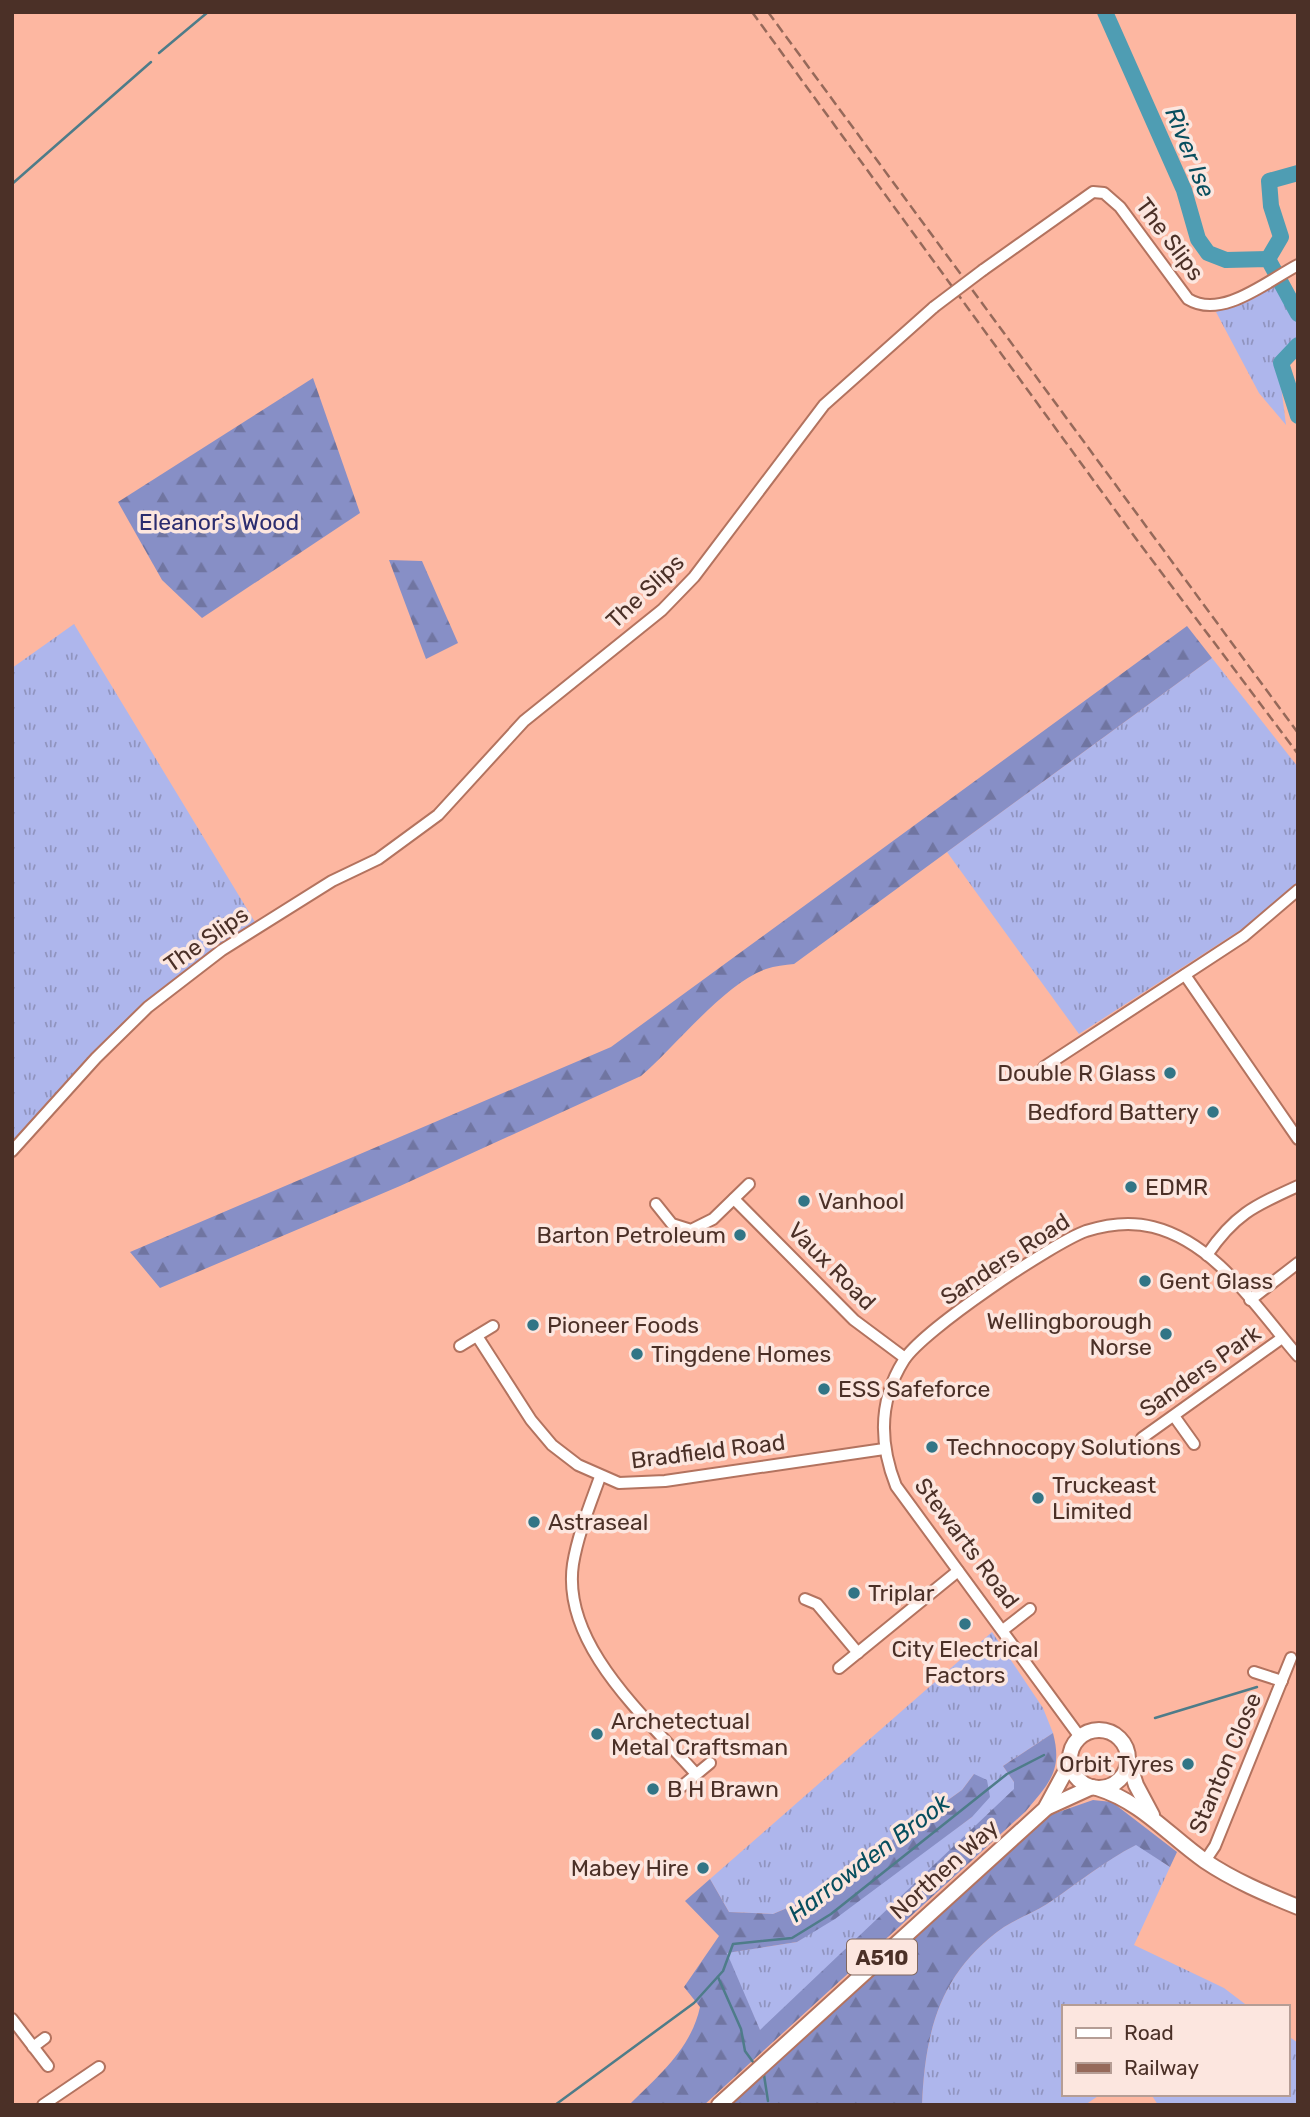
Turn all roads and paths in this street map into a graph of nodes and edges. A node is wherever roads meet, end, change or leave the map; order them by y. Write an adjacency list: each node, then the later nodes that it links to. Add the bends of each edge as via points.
1 (1298, 265): 6 (street, The Slips, bridge, via 1228,303 1199,306 1188,299 1120,207 1104,193 1093,192 934,307 824,405 694,577 670,602 524,721 438,815 377,859 332,881 222,950 148,1007)
2 (1298, 890): 3 (street, via 1253,930)
3 (1185, 975): 4 (street); 5 (street)
4 (1044, 1067)
5 (1298, 1139)
6 (12, 1151)
7 (749, 1184): 9 (street)
8 (1298, 1186): 11 (street, via 1251,1207)
9 (734, 1199): 10 (street, via 713,1219 691,1230 672,1224); 19 (street, Vaux Road, via 854,1320)
10 (656, 1204)
11 (1207, 1255): 13 (street, Sanders Road); 19 (street, Sanders Road, via 1178,1235 1152,1226 1121,1223 1088,1231 1058,1245 946,1321)
12 (1298, 1263): 13 (street)
13 (1250, 1300): 16 (street, Sanders Road)
14 (493, 1326): 15 (street)
15 (477, 1336): 17 (street); 24 (street, Bradfield Road, via 543,1435)
16 (1282, 1338): 18 (street, Sanders Road); 20 (street, Sanders Park)
17 (460, 1346)
18 (1298, 1356)
19 (905, 1358): 23 (street, Stewarts Road, via 885,1403)
20 (1174, 1416): 21 (street, Sanders Park); 22 (street)
21 (1142, 1438)
22 (1194, 1444)
23 (884, 1449): 24 (street, Bradfield Road, via 665,1481 619,1483); 25 (street, Stewarts Road, via 896,1486)
24 (600, 1477): 38 (street, via 573,1565 579,1622 599,1661)
25 (958, 1570): 28 (street, Stewarts Road); 29 (street)
26 (805, 1599): 29 (street, via 817,1604)
27 (1030, 1609): 28 (street)
28 (1003, 1630): 34 (street, Stewarts Road)
29 (858, 1653): 31 (street)
30 (1291, 1658): 33 (street, Stanton Close)
31 (839, 1668)
32 (1254, 1672): 33 (street, Stanton Close)
33 (1282, 1681): 43 (street, Stanton Close)
34 (1080, 1737): 35 (main road, via 1090,1731 1111,1733 1120,1739); 37 (main road)
35 (1128, 1759): 40 (main road, via 1119,1780); 42 (main road)
36 (710, 1763): 38 (street)
37 (1070, 1763): 40 (main road, via 1077,1779); 41 (main road, Northen Way / A510)
38 (696, 1774): 39 (street)
39 (681, 1787)
40 (1095, 1788): 41 (main road, Northen Way / A510); 42 (main road, via 1130,1801)
41 (1045, 1808): 51 (main road, Northen Way / A510)
42 (1153, 1816): 43 (main road)
43 (1205, 1861): 44 (main road)
44 (1298, 1907)
45 (12, 2019): 47 (street)
46 (45, 2038): 47 (street)
47 (33, 2047): 48 (street)
48 (48, 2066)
49 (99, 2067): 50 (street)
50 (43, 2105)
51 (719, 2105)

